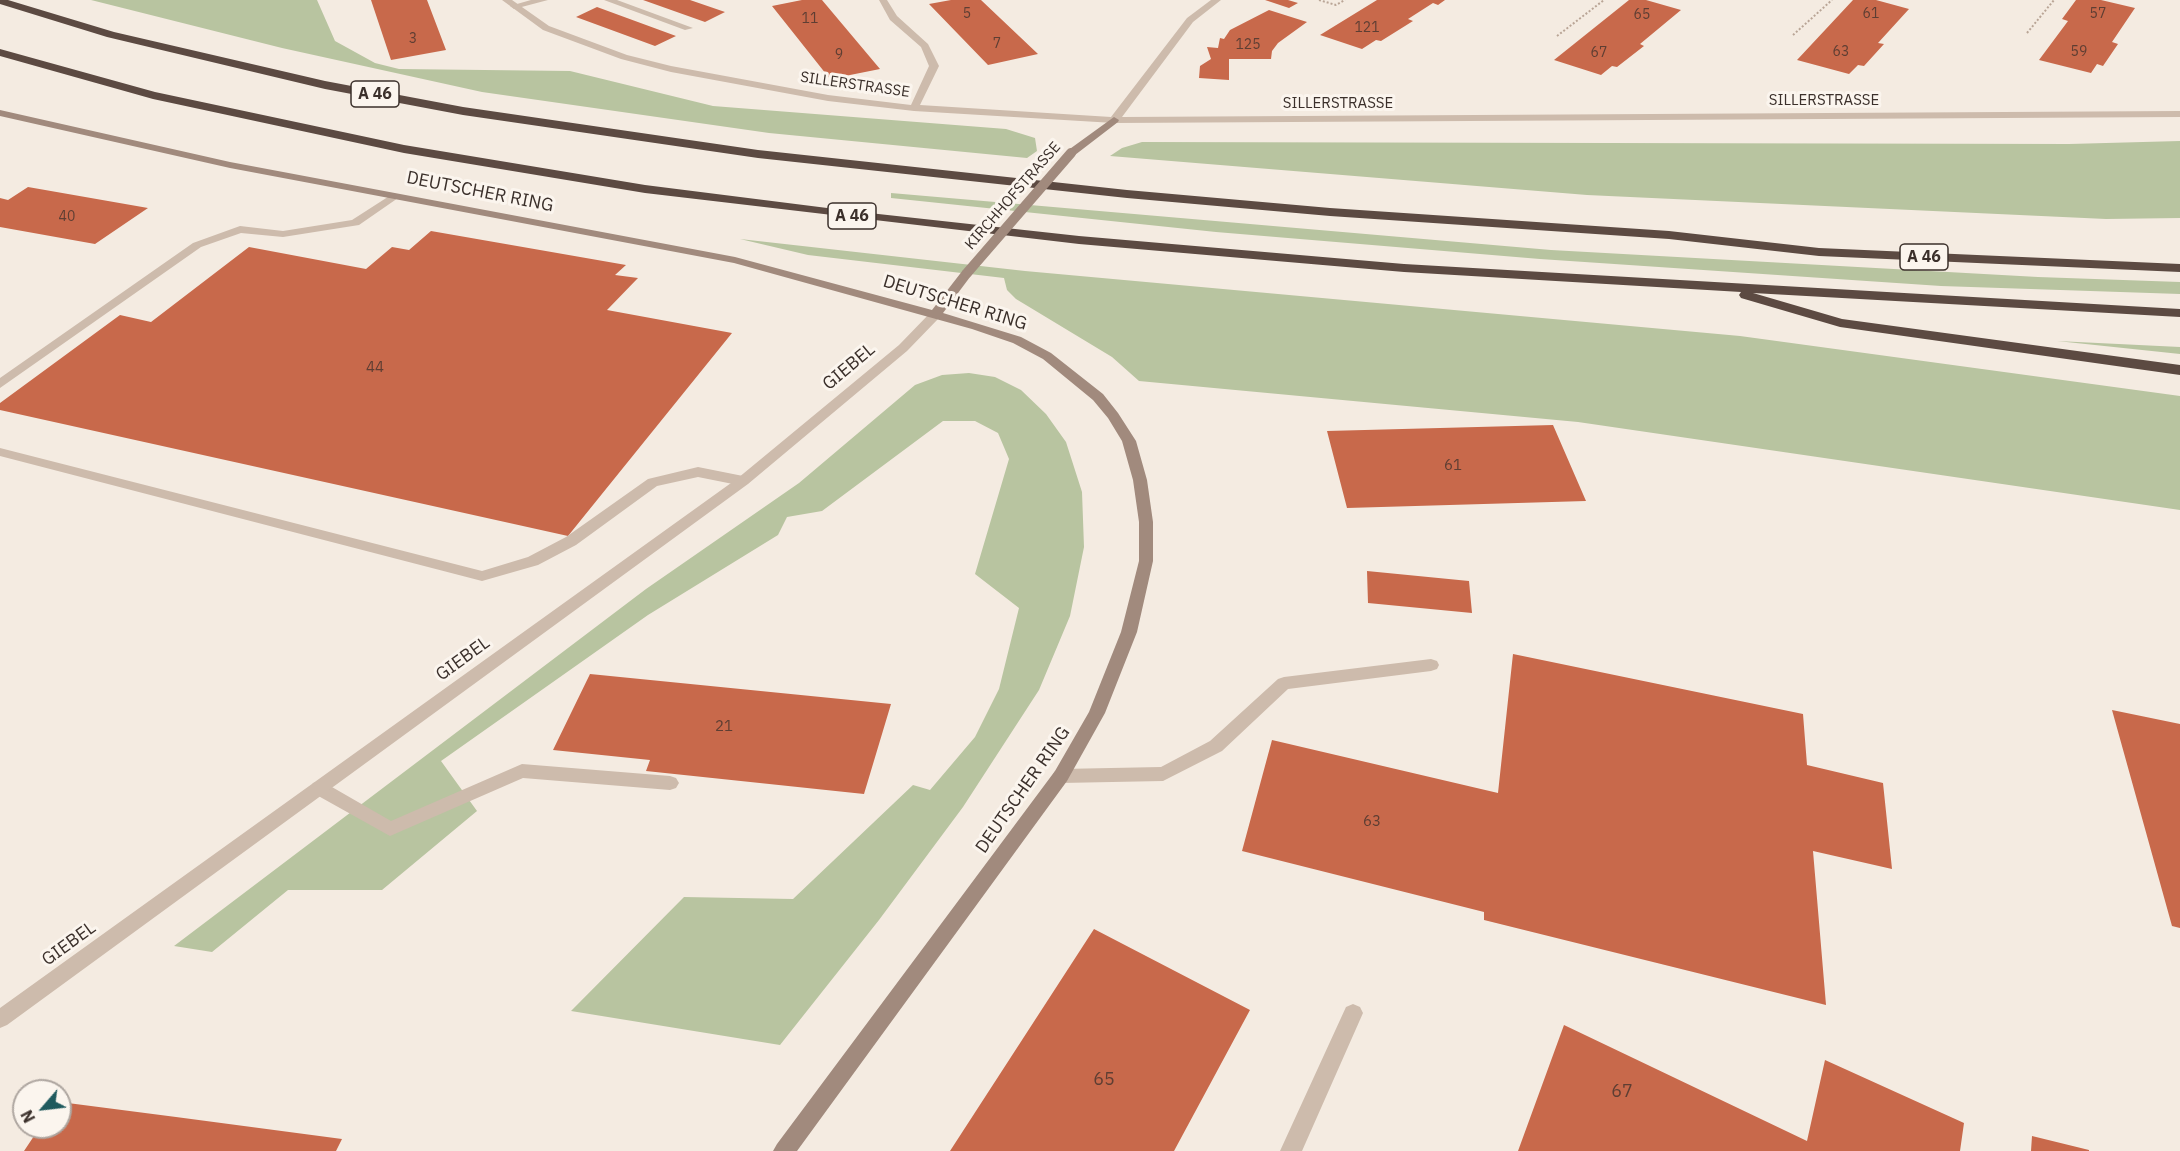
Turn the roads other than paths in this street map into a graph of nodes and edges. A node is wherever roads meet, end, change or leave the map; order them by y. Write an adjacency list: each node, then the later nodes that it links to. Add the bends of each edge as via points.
1 (544, 0): 6 (street, SILLERSTRASSE)
2 (608, 0): 7 (street)
3 (883, 0): 9 (street, via 893,18 925,46 934,66)
4 (1217, 0): 12 (street, KIRCHHOFSTRASSE, via 1190,20)
5 (0, 1): 14 (highway, A 46, via 111,35 325,85 463,111 758,154 1149,196 1669,235 1818,252)
6 (510, 3): 9 (street, SILLERSTRASSE, via 546,27 624,57 828,98)
7 (688, 28)
8 (0, 52): 15 (highway, A 46, via 153,95 272,122 520,170 645,189 1079,240 1404,267)
9 (914, 108): 12 (street, SILLERSTRASSE)
10 (0, 113): 13 (street, DEUTSCHER RING, via 230,165)
11 (2180, 114): 12 (street, SILLERSTRASSE)
12 (1114, 120): 17 (street, KIRCHHOFSTRASSE, bridge, via 1071,153)
13 (394, 196): 17 (street, DEUTSCHER RING, via 735,260); 19 (street, via 355,223 283,234 240,229 197,245)
14 (2180, 268)
15 (1718, 286): 16 (highway, A 46); 18 (highway, via 1840,323)
16 (2180, 313)
17 (935, 315): 21 (street, GIEBEL, via 903,348); 23 (street, DEUTSCHER RING, via 1017,340 1073,375 1098,397 1129,441 1140,480 1146,561 1139,599 1097,713)
18 (2180, 370)
19 (0, 384)
20 (0, 452): 21 (street, via 482,576 533,561 571,541 653,482 698,472)
21 (743, 481): 25 (street, GIEBEL)
22 (1431, 665): 23 (street, via 1284,683 1216,746 1163,774)
23 (1061, 776): 28 (street, DEUTSCHER RING)
24 (670, 783): 25 (street, via 522,771 390,829)
25 (319, 788): 27 (street, GIEBEL)
26 (1353, 1013): 29 (street)
27 (0, 1019)
28 (784, 1151)
29 (1291, 1151)

